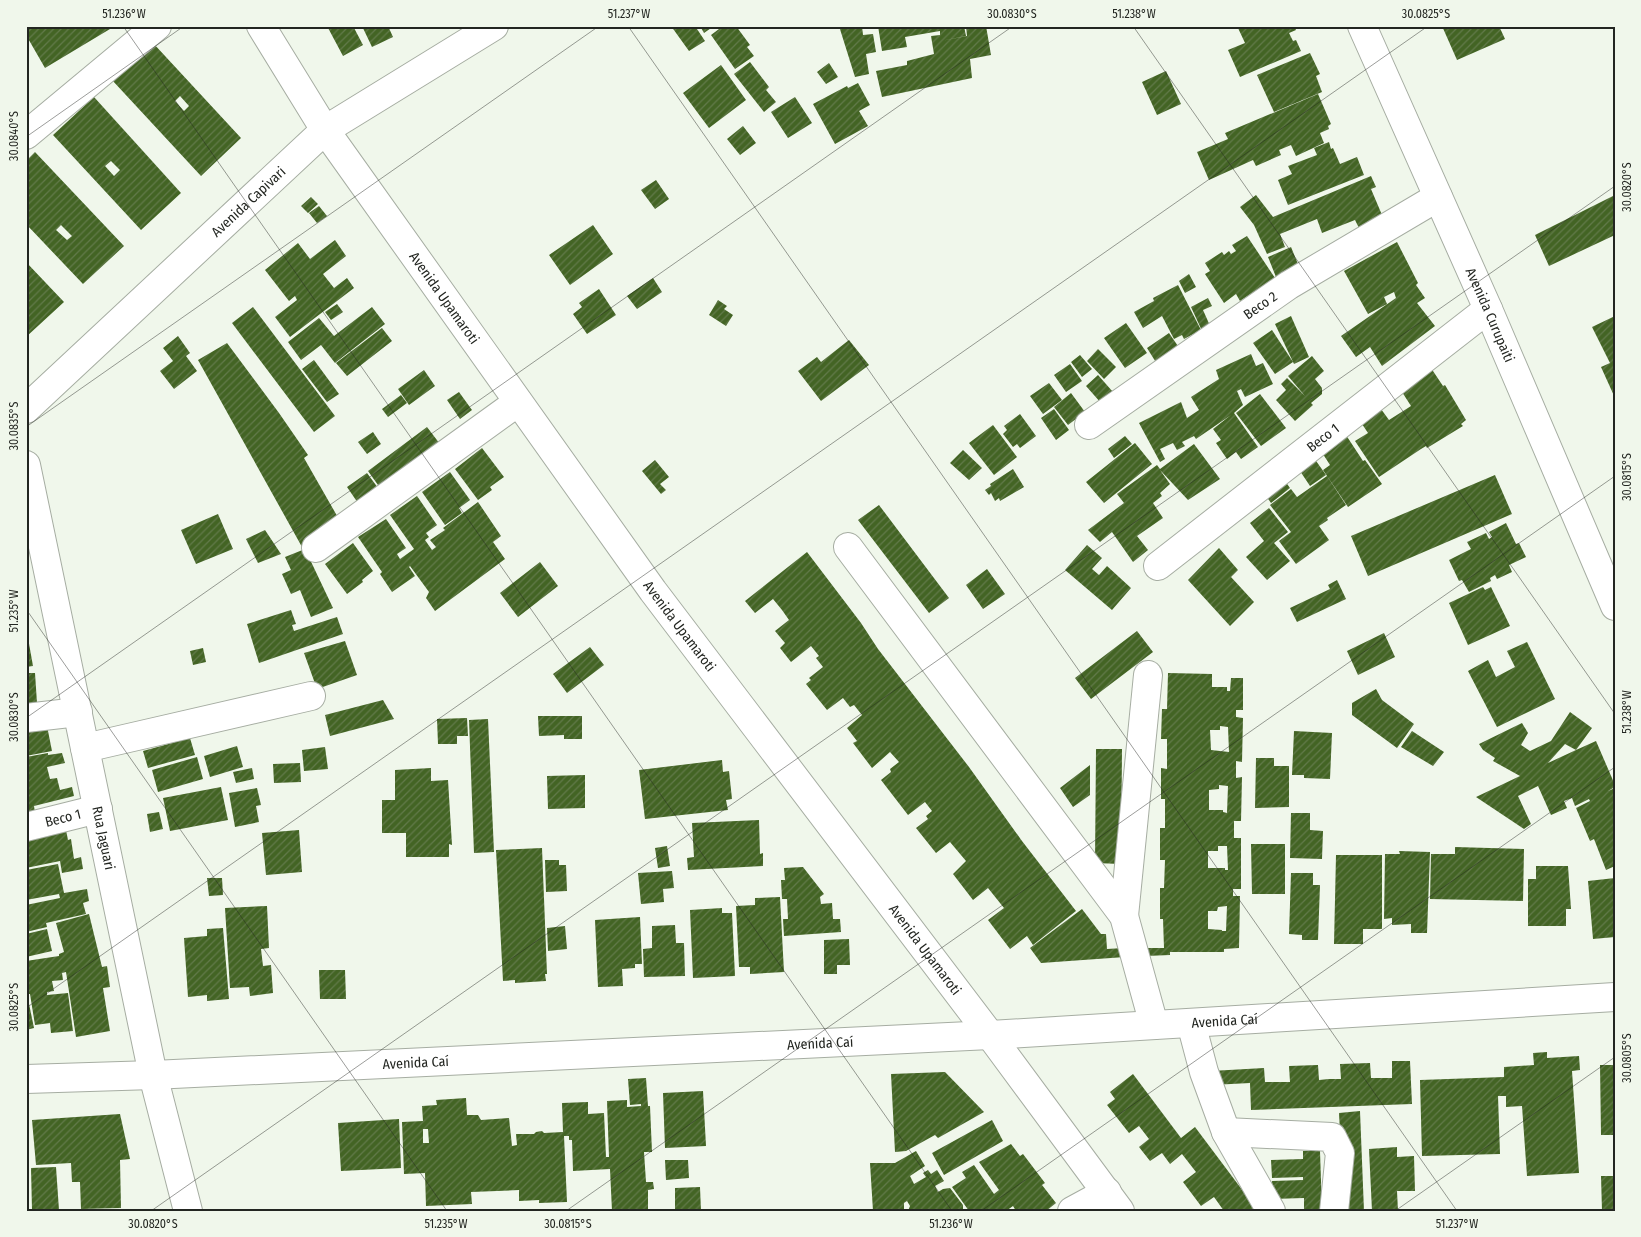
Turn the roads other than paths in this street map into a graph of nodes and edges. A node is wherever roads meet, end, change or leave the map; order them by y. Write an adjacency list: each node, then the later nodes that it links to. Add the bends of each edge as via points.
1 (156, 26): 6 (street)
2 (261, 26): 5 (street, Avenida Upamaroti)
3 (494, 26): 5 (street, Avenida Capivari)
4 (1362, 26): 7 (street, Avenida Curupaiti)
5 (325, 130): 9 (street, Avenida Upamaroti); 10 (street, Avenida Capivari)
6 (26, 136)
7 (1438, 197): 8 (street, Avenida Curupaiti); 11 (street, Beco 2, via 1289,285)
8 (1488, 309): 15 (street, Beco 1); 16 (street, Avenida Curupaiti)
9 (518, 402): 14 (street); 28 (street, Avenida Upamaroti, via 653,591)
10 (26, 409)
11 (1089, 425)
12 (26, 465): 19 (street, Rua Jaguari)
13 (848, 547): 24 (street)
14 (316, 548)
15 (1158, 566)
16 (1615, 606)
17 (1148, 675): 24 (street)
18 (311, 696): 21 (street)
19 (78, 712): 20 (street); 21 (street, Rua Jaguari)
20 (26, 718)
21 (85, 748): 22 (street, Rua Jaguari)
22 (98, 809): 23 (street, Beco 1); 29 (street, Rua Jaguari)
23 (26, 827)
24 (1124, 916): 27 (street)
25 (1615, 997): 26 (street, Avenida Caí)
26 (1191, 1023): 27 (street, Avenida Caí); 31 (street, via 1204,1072)
27 (1154, 1025): 28 (street, Avenida Caí)
28 (990, 1035): 29 (street, Avenida Caí); 32 (street, Avenida Upamaroti)
29 (153, 1074): 30 (street, Avenida Caí); 33 (street, Rua Jaguari)
30 (26, 1079)
31 (1226, 1132): 35 (street); 36 (street, via 1332,1137 1340,1153)
32 (1114, 1201): 34 (street)
33 (188, 1211)
34 (1072, 1211)
35 (1271, 1211)
36 (1334, 1211)

